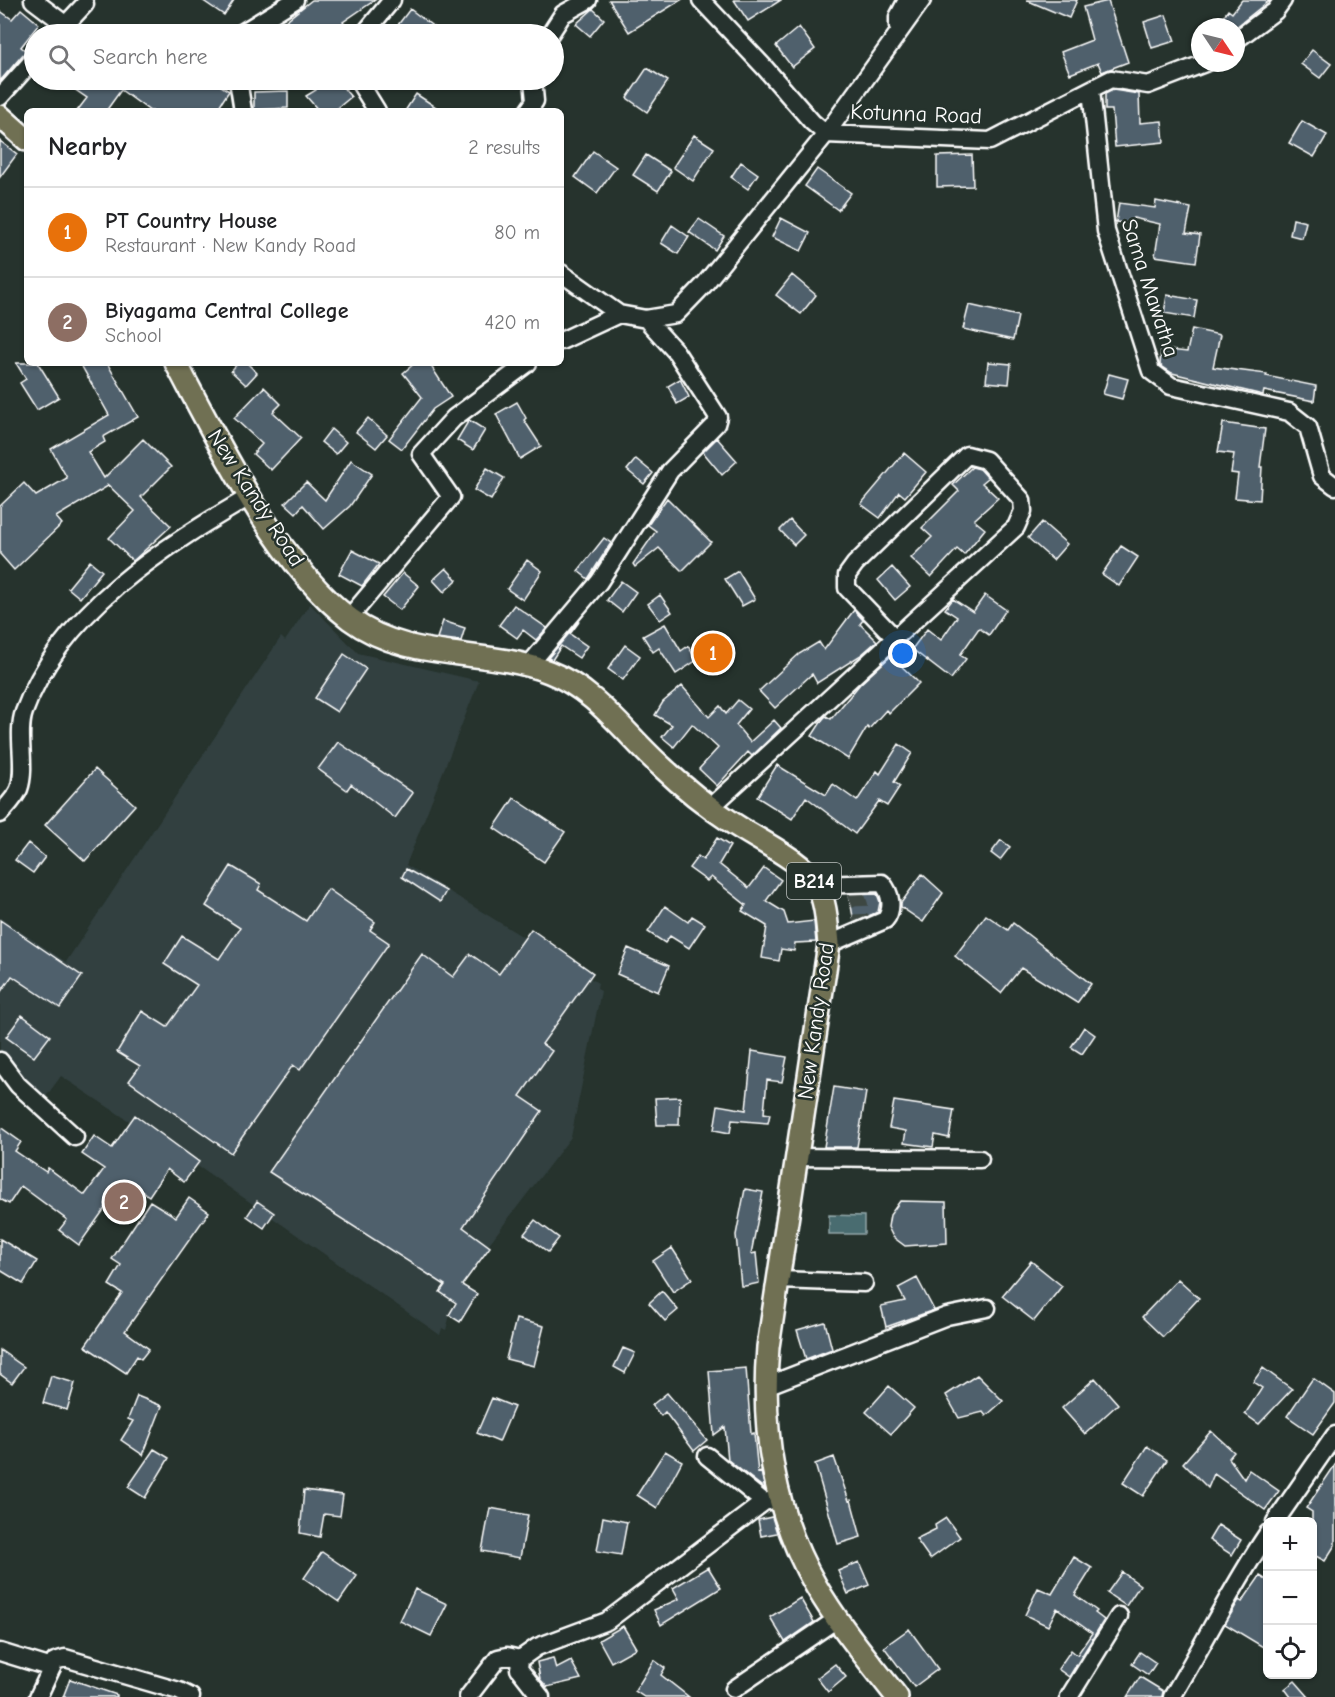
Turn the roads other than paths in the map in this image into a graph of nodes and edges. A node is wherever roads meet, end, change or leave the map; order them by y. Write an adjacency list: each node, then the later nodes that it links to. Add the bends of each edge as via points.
1 (33, 0): 10 (street)
2 (295, 0): 12 (street)
3 (392, 0): 13 (street)
4 (588, 0): 14 (street, via 563,14)
5 (701, 0): 28 (street, Kotunna Road)
6 (907, 0): 15 (street, via 898,17)
7 (922, 0): 15 (street)
8 (1283, 0): 16 (street)
9 (85, 4): 11 (street)
10 (55, 24)
11 (67, 24)
12 (256, 24)
13 (372, 24)
14 (556, 24)
15 (897, 33): 28 (street)
16 (1245, 33)
17 (1191, 68): 22 (street, Kotunna Road, via 1148,85 1111,79)
18 (24, 70): 23 (street)
19 (240, 90): 24 (street)
20 (364, 90): 25 (street)
21 (534, 90): 26 (street, via 535,101)
22 (1091, 90): 28 (street, Kotunna Road, via 990,141); 36 (street, Sama Mawatha, via 1106,231 1151,371 1171,386 1289,412 1308,427 1322,476)
23 (0, 98)
24 (243, 108)
25 (375, 108)
26 (530, 108)
27 (0, 116): 29 (main road)
28 (826, 134): 32 (street, via 676,314)
29 (24, 137)
30 (564, 275): 31 (street)
31 (619, 314): 32 (street); 33 (street)
32 (646, 319): 40 (street, via 676,352 718,417 716,424 670,471 599,582)
33 (564, 340)
34 (178, 366): 37 (main road, New Kandy Road / B214)
35 (524, 366): 38 (street, via 454,418 421,454 451,497)
36 (1335, 486)
37 (251, 496): 38 (main road, New Kandy Road / B214, via 301,569); 42 (street, via 202,524 131,574 64,640 39,676 23,715 19,788)
38 (349, 618): 40 (main road, New Kandy Road / B214, via 370,632 408,647)
39 (895, 638): 39 (street, via 847,588 847,575 968,455 986,460 1022,500 1023,511 1016,527); 41 (street)
40 (529, 665): 41 (main road, New Kandy Road / B214, via 553,673 590,696)
41 (710, 808): 43 (main road, New Kandy Road / B214, via 787,858)
42 (0, 814)
43 (817, 885): 44 (main road, New Kandy Road / B214); 44 (street, via 852,887 882,883 891,904 885,920 859,927)
44 (829, 944): 47 (main road, New Kandy Road / B214)
45 (0, 1061): 46 (street, via 18,1085)
46 (75, 1137)
47 (796, 1157): 48 (street); 49 (main road, New Kandy Road / B214)
48 (980, 1159)
49 (778, 1280): 50 (street); 52 (main road, New Kandy Road / B214)
50 (864, 1283)
51 (987, 1308): 52 (street, via 947,1316)
52 (766, 1386): 55 (main road, New Kandy Road / B214)
53 (1335, 1435): 56 (street)
54 (707, 1456): 55 (street)
55 (772, 1500): 59 (main road, New Kandy Road / B214); 61 (street, via 607,1621 537,1647)
56 (1278, 1517)
57 (1263, 1541): 70 (street, via 1233,1586)
58 (1119, 1616): 69 (street)
59 (837, 1619): 63 (street); 68 (main road, New Kandy Road / B214)
60 (0, 1652): 62 (street)
61 (520, 1659): 66 (street, via 498,1658); 67 (street, via 519,1669)
62 (52, 1668): 64 (street); 65 (street, via 55,1661 65,1658)
63 (734, 1689)
64 (38, 1697)
65 (191, 1697)
66 (468, 1697)
67 (541, 1697)
68 (897, 1697)
69 (1069, 1697)
70 (1172, 1697)

